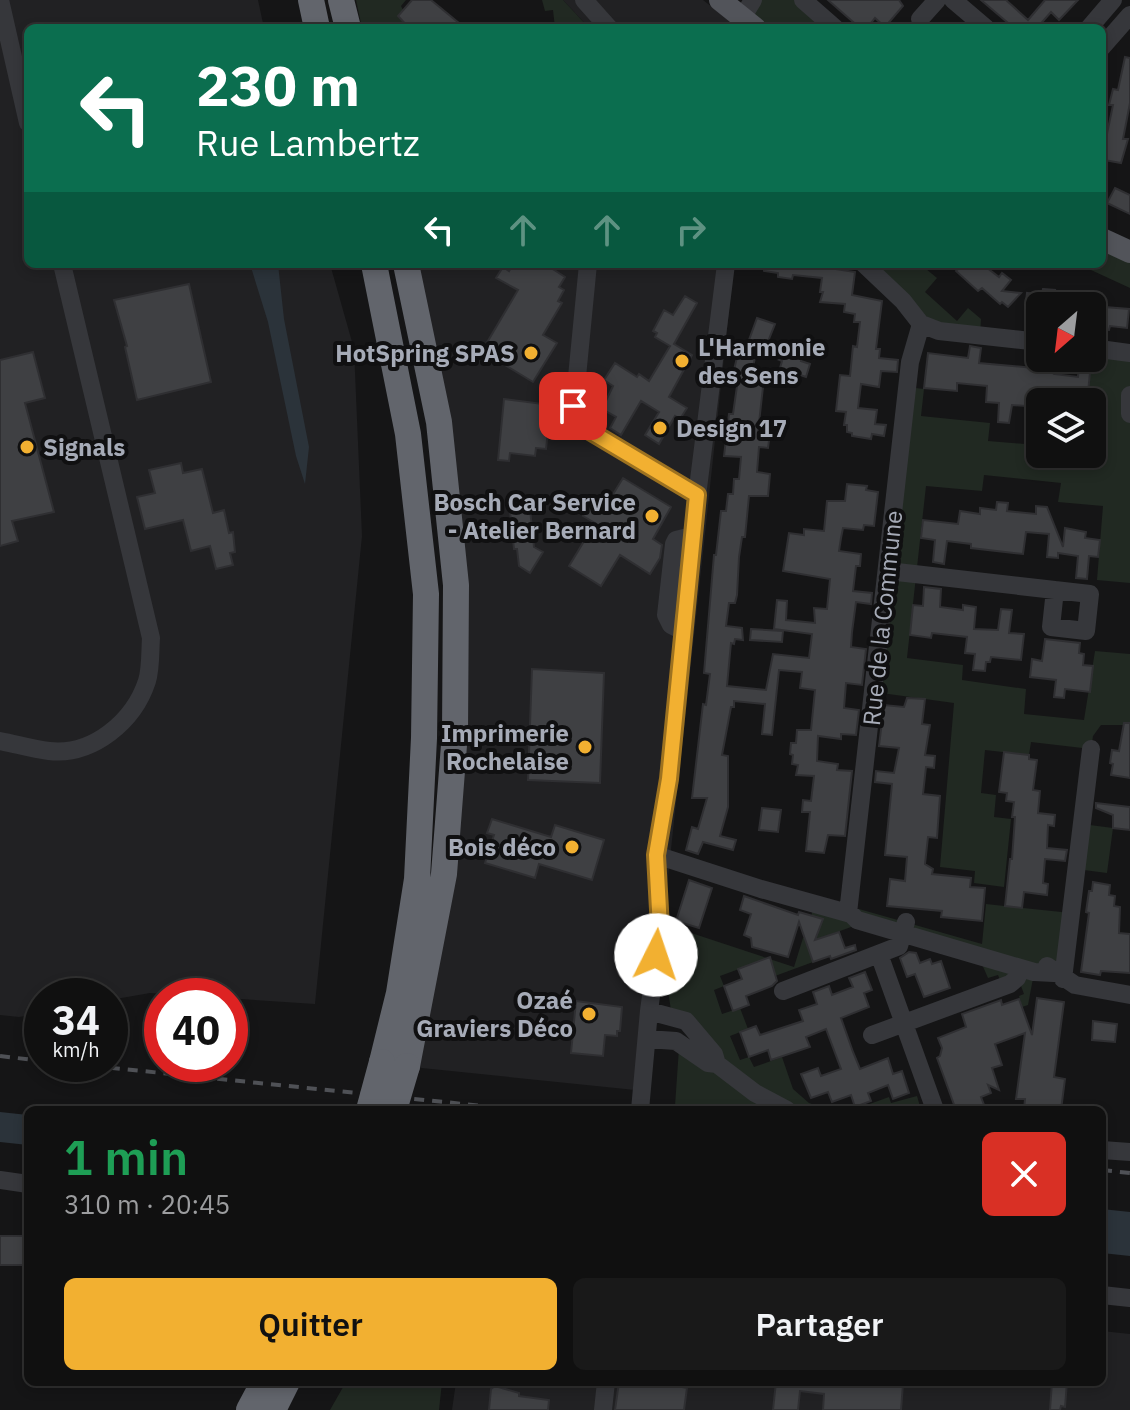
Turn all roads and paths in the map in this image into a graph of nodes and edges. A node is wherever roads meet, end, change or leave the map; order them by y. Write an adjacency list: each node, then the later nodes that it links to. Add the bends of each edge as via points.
1 (0, 0): 20 (street)
2 (311, 0): 13 (highway)
3 (341, 0): 14 (highway)
4 (584, 0): 15 (street)
5 (720, 0): 10 (main road)
6 (803, 0): 16 (street)
7 (937, 0): 12 (street)
8 (953, 0): 17 (street)
9 (1113, 0): 18 (street)
10 (750, 15)
11 (1130, 15): 19 (street)
12 (920, 19)
13 (316, 24)
14 (347, 24)
15 (605, 24)
16 (830, 24)
17 (981, 24)
18 (1092, 24)
19 (1106, 42)
20 (24, 105)
21 (1106, 241): 22 (main road)
22 (1130, 252)
23 (63, 268): 38 (street, via 148,622 148,679 133,712 84,747 51,752)
24 (375, 268): 52 (highway, via 408,434 426,594 417,879 399,993)
25 (407, 268): 52 (highway, via 439,422 456,585 455,732 444,874)
26 (588, 268): 35 (street, via 573,418)
27 (725, 268): 35 (street)
28 (868, 268): 29 (street)
29 (921, 324): 30 (street, via 942,332); 36 (street, Rue de la Commune, via 910,362)
30 (1026, 341)
31 (1106, 350): 32 (street)
32 (1130, 353)
33 (1130, 395): 34 (street)
34 (1130, 414)
35 (697, 495): 40 (street, via 669,779)
36 (888, 571): 37 (street); 41 (street, Rue de la Commune)
37 (1055, 590)
38 (0, 741)
39 (1091, 749): 45 (street)
40 (656, 855): 41 (street); 48 (street, via 660,928)
41 (849, 913): 42 (street, via 857,920)
42 (905, 928): 43 (street, via 899,946); 44 (street); 45 (street, via 1045,963)
43 (879, 954): 46 (street); 49 (street)
44 (1021, 968): 45 (street); 49 (street, via 1010,984)
45 (1059, 976): 47 (street, via 1075,985)
46 (783, 991)
47 (1130, 995)
48 (649, 1011): 51 (street); 53 (street, via 686,1021)
49 (904, 1024): 50 (street); 58 (street)
50 (872, 1035)
51 (647, 1039): 53 (street, via 676,1041); 56 (street)
52 (395, 1064): 54 (highway, bridge); 55 (highway, bridge)
53 (717, 1064): 57 (street)
54 (371, 1106)
55 (394, 1106)
56 (640, 1106)
57 (779, 1106)
58 (934, 1106)
59 (1106, 1150): 60 (street)
60 (1130, 1152)
61 (0, 1180): 62 (street)
62 (24, 1183)
63 (1106, 1295): 64 (street)
64 (1130, 1298)
65 (262, 1386): 68 (highway)
66 (285, 1386): 69 (highway)
67 (606, 1386): 70 (street)
68 (249, 1410)
69 (273, 1410)
70 (603, 1410)

